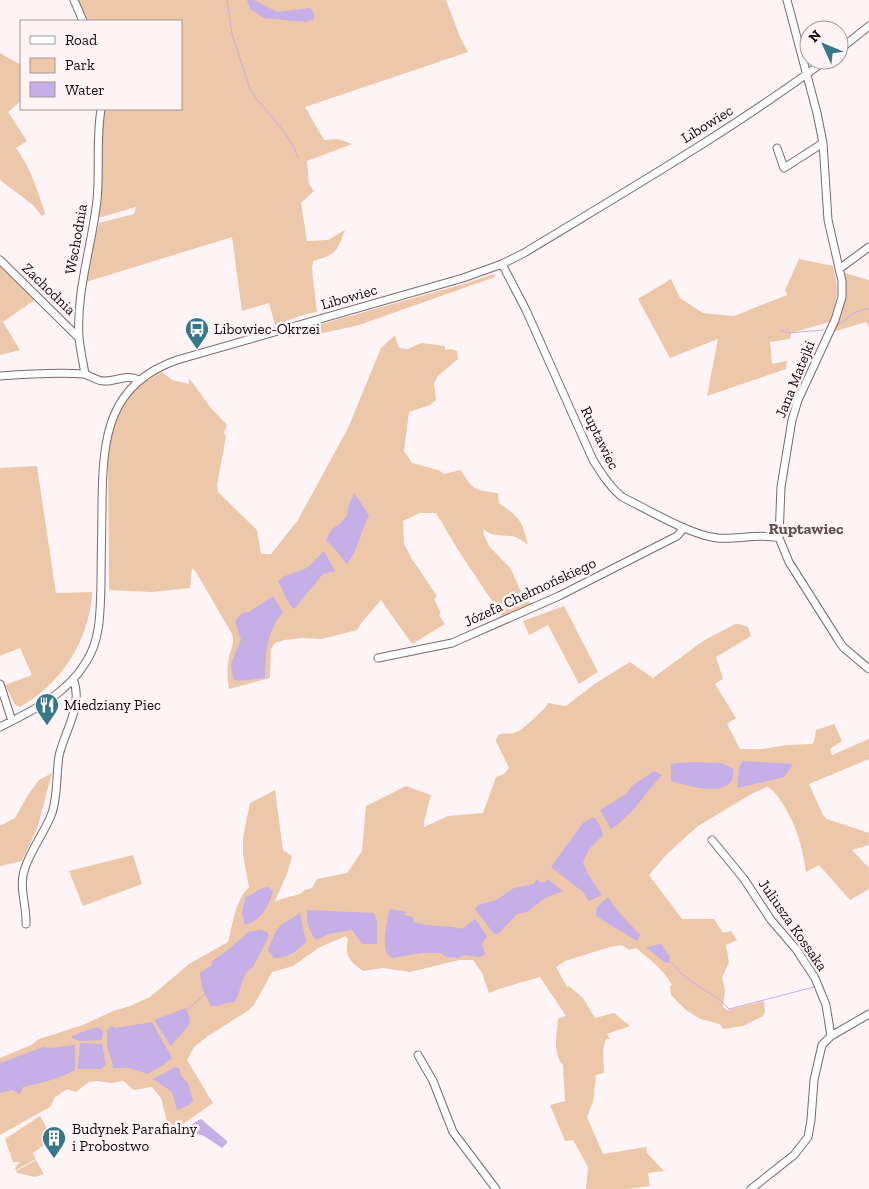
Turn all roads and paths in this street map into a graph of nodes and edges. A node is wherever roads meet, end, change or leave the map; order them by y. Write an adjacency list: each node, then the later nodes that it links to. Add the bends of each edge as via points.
1 (74, 0): 3 (street)
2 (787, 0): 7 (street, Jana Matejki)
3 (83, 20)
4 (869, 26): 5 (street)
5 (849, 42)
6 (813, 70): 7 (street, Libowiec)
7 (806, 75): 9 (street, Jana Matejki, via 812,88); 13 (street, Libowiec, via 715,136)
8 (101, 110): 15 (street, Wschodnia, via 97,138 97,194 82,286)
9 (823, 143): 10 (street, via 784,168); 14 (street, Jana Matejki, via 828,220)
10 (777, 148)
11 (869, 247): 14 (street)
12 (0, 260): 15 (street, Zachodnia)
13 (502, 264): 18 (street, Libowiec, via 177,360); 19 (street, Ruptawiec, via 593,460 607,483 622,497)
14 (839, 269): 20 (street, Jana Matejki, via 841,302 798,400 788,436)
15 (79, 338): 16 (street, Wschodnia)
16 (85, 374): 17 (street); 18 (street, via 99,381 131,377)
17 (0, 376)
18 (139, 380): 23 (street, Libowiec, via 126,393 109,426 105,443 98,633 91,655)
19 (684, 528): 20 (street, Ruptawiec, via 716,538); 21 (street, Józefa Chełmońskiego, via 677,536 559,596 452,643)
20 (778, 538): 22 (street, Jana Matejki, via 789,562 843,647)
21 (378, 658)
22 (869, 669)
23 (73, 679): 25 (street, Libowiec, via 54,697); 28 (street, via 77,694 59,756 52,813 22,880)
24 (0, 684): 25 (street)
25 (12, 721): 26 (street, Libowiec)
26 (0, 727)
27 (712, 840): 30 (street, Juliusza Kossaka, via 815,978 826,1005)
28 (26, 924)
29 (869, 1014): 30 (street)
30 (831, 1036): 33 (street, via 822,1045 820,1053 808,1137 794,1154)
31 (418, 1055): 32 (street, via 433,1081 453,1132)
32 (496, 1189)
33 (751, 1189)

